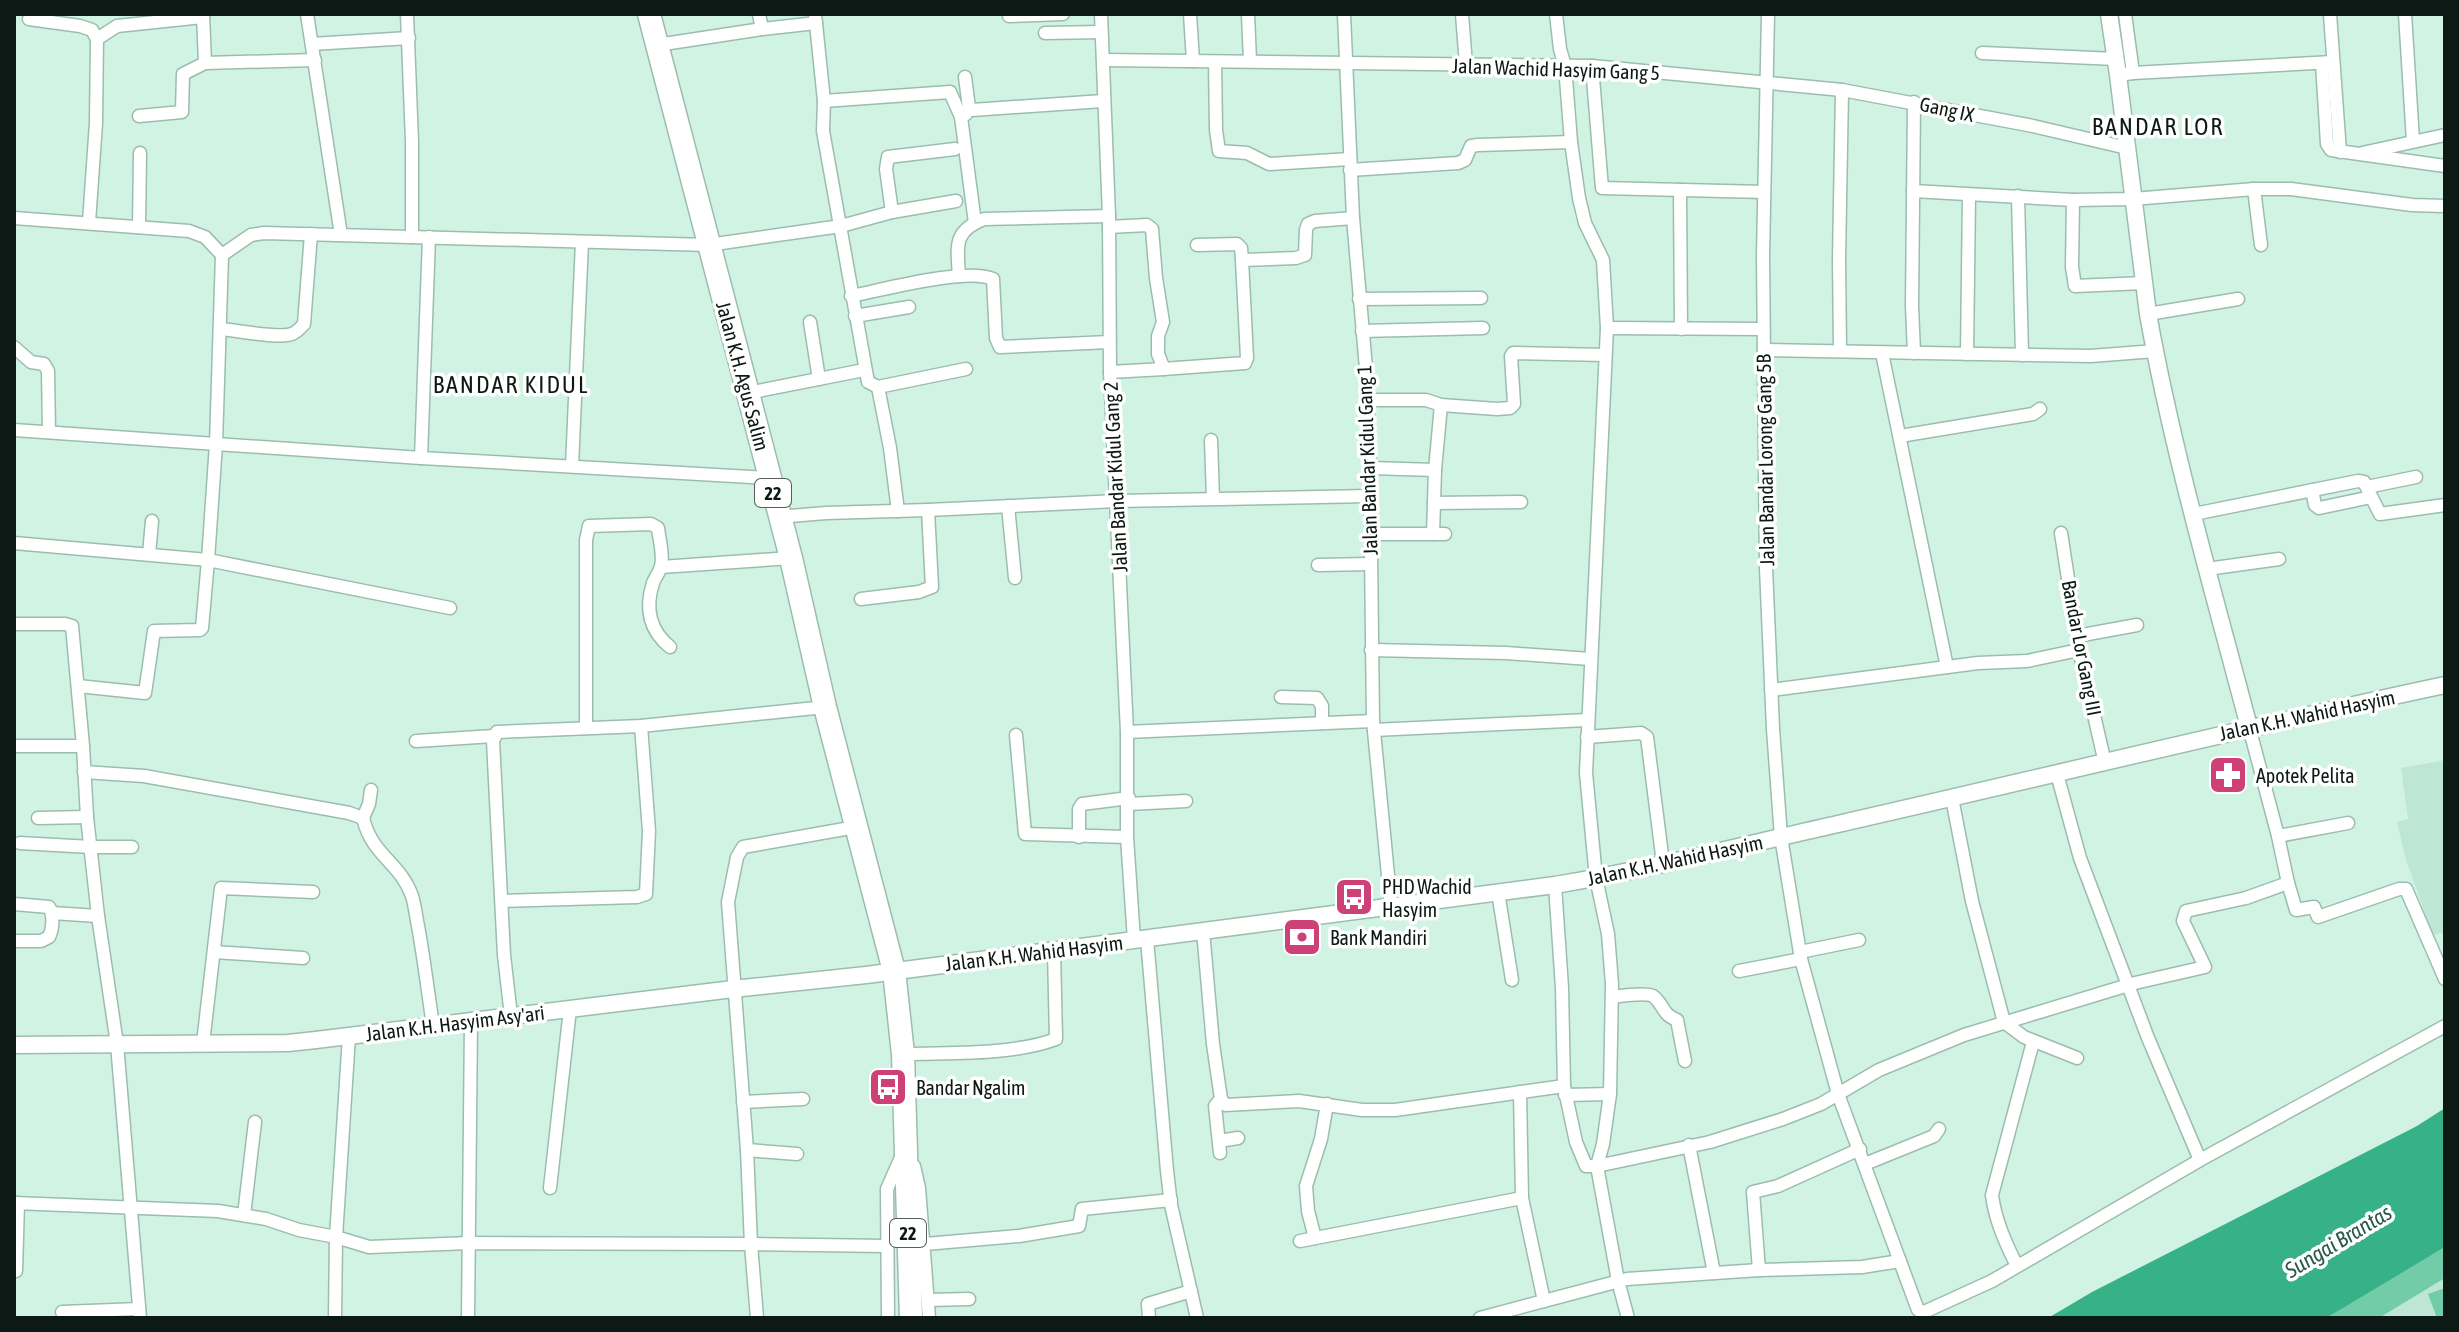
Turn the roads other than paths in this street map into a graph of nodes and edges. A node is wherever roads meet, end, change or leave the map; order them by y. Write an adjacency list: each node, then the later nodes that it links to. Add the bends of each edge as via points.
1 (307, 14): 26 (street)
2 (407, 14): 24 (street)
3 (649, 14): 27 (highway, Jalan K.H. Agus Salim / 22)
4 (759, 14): 21 (street)
5 (1063, 14): 18 (street)
6 (1101, 14): 22 (street, Jalan Bandar Kidul Gang 2)
7 (1190, 14): 31 (street)
8 (1248, 14): 32 (street)
9 (1344, 14): 36 (street, Jalan Bandar Kidul Gang 1)
10 (1462, 14): 37 (street)
11 (1556, 14): 38 (street)
12 (1768, 14): 42 (street, Jalan Bandar Lorong Gang 5B)
13 (2109, 14): 40 (street)
14 (2125, 14): 40 (street)
15 (2330, 14): 34 (street)
16 (2405, 14): 50 (street)
17 (203, 15): 25 (street, via 117,26); 35 (street)
18 (1009, 16)
19 (816, 18): 21 (street); 44 (street)
20 (29, 19): 25 (street, via 80,26 92,30)
21 (762, 29): 27 (street)
22 (1101, 32): 23 (street); 30 (street, Jalan Bandar Kidul Gang 2)
23 (1045, 33)
24 (409, 38): 26 (street); 78 (street)
25 (97, 39): 72 (street)
26 (312, 44): 29 (street)
27 (657, 45): 81 (highway, Jalan K.H. Agus Salim / 22)
28 (1982, 53): 40 (street)
29 (315, 60): 35 (street); 77 (street)
30 (1103, 60): 31 (street, Jalan Wachid Hasyim Gang 5); 45 (street, Jalan Bandar Kidul Gang 2)
31 (1193, 61): 33 (street, Jalan Wachid Hasyim Gang 5)
32 (1250, 61): 33 (street, Jalan Wachid Hasyim Gang 5); 36 (street, Jalan Wachid Hasyim Gang 5)
33 (1215, 62): 56 (street, via 1219,151 1247,153 1269,164)
34 (2327, 62): 40 (street); 55 (street, via 2327,144 2331,150)
35 (205, 63): 48 (street, via 183,74 182,112)
36 (1347, 64): 37 (street, Jalan Wachid Hasyim Gang 5); 56 (street, Jalan Bandar Kidul Gang 1)
37 (1466, 65): 38 (street, Jalan Wachid Hasyim Gang 5)
38 (1565, 66): 39 (street, Jalan Wachid Hasyim Gang 5); 51 (street)
39 (1592, 66): 42 (street, Jalan Wachid Hasyim Gang 5); 59 (street, via 1602,188)
40 (2123, 69): 52 (street)
41 (965, 77): 47 (street)
42 (1765, 83): 43 (street, Gang IX); 61 (street, Jalan Bandar Lorong Gang 5B)
43 (1842, 90): 46 (street, Gang IX); 105 (street)
44 (824, 101): 47 (street, via 950,92); 74 (street, via 823,131)
45 (1103, 101): 47 (street); 71 (street, Jalan Bandar Kidul Gang 2)
46 (1914, 102): 52 (street, Gang IX); 60 (street)
47 (966, 114): 73 (street)
48 (139, 116)
49 (2445, 135): 50 (street)
50 (2413, 141): 55 (street)
51 (1571, 142): 56 (street, via 1471,146 1458,163); 97 (street, via 1585,223 1603,260)
52 (2127, 148): 64 (street)
53 (955, 149): 68 (street, via 888,157)
54 (140, 153): 75 (street)
55 (2355, 155): 57 (street)
56 (1350, 164): 70 (street, Jalan Bandar Kidul Gang 1)
57 (2445, 166)
58 (2254, 189): 64 (street); 67 (street); 83 (street)
59 (1680, 190): 61 (street); 99 (street)
60 (1913, 191): 62 (street); 108 (street)
61 (1764, 192): 100 (street, Jalan Bandar Lorong Gang 5B)
62 (1969, 195): 63 (street); 109 (street)
63 (2018, 196): 65 (street); 111 (street)
64 (2133, 199): 65 (street); 87 (street)
65 (2073, 200): 87 (street, via 2075,286)
66 (956, 201): 68 (street)
67 (2445, 206)
68 (892, 212): 74 (street)
69 (14, 218): 72 (street)
70 (1353, 218): 85 (street, via 1308,224 1305,255); 90 (street, Jalan Bandar Kidul Gang 1)
71 (1109, 221): 73 (street, via 1007,218); 102 (street, Jalan Bandar Kidul Gang 2); 113 (street, via 1152,229 1162,304 1158,354)
72 (89, 222): 75 (street)
73 (975, 223): 86 (street, via 960,236)
74 (841, 226): 81 (street); 88 (street)
75 (139, 227): 84 (street, via 198,232)
76 (311, 234): 77 (street); 84 (street, via 257,233); 98 (street, via 304,324 295,333 278,337)
77 (341, 235): 78 (street)
78 (412, 237): 79 (street)
79 (429, 237): 80 (street); 127 (street)
80 (582, 242): 81 (street); 128 (street)
81 (708, 245): 118 (highway, Jalan K.H. Agus Salim / 22)
82 (1197, 245): 85 (street, via 1237,244)
83 (2261, 245)
84 (222, 255): 98 (street)
85 (1242, 260): 113 (street, via 1245,363)
86 (959, 276): 88 (street); 102 (street, via 993,279 1000,347)
87 (2144, 283): 93 (street)
88 (851, 296): 94 (street)
89 (1481, 298): 90 (street)
90 (1359, 299): 101 (street, Jalan Bandar Kidul Gang 1)
91 (2238, 299): 93 (street)
92 (909, 307): 94 (street)
93 (2148, 314): 106 (street)
94 (855, 316): 114 (street)
95 (810, 322): 116 (street)
96 (1483, 328): 101 (street)
97 (1607, 328): 99 (street); 110 (street)
98 (220, 329): 126 (street)
99 (1681, 329): 100 (street)
100 (1763, 329): 104 (street, Jalan Bandar Lorong Gang 5B)
101 (1362, 331): 119 (street, Jalan Bandar Kidul Gang 1)
102 (1109, 342): 115 (street, Jalan Bandar Kidul Gang 2)
103 (14, 347): 123 (street, via 48,371)
104 (1764, 350): 105 (street); 170 (street, Jalan Bandar Lorong Gang 5B)
105 (1840, 351): 107 (street)
106 (2155, 351): 111 (street); 144 (street)
107 (1882, 353): 108 (street); 124 (street)
108 (1914, 353): 109 (street)
109 (1967, 354): 111 (street)
110 (1605, 355): 120 (street, via 1513,353 1513,406); 166 (street)
111 (2022, 355)
112 (966, 369): 117 (street)
113 (1163, 369): 115 (street)
114 (864, 370): 116 (street); 117 (street, via 868,382)
115 (1110, 372): 137 (street, Jalan Bandar Kidul Gang 2)
116 (819, 379): 118 (street)
117 (878, 387): 143 (street)
118 (748, 393): 132 (highway, Jalan K.H. Agus Salim / 22)
119 (1367, 400): 120 (street); 129 (street, Jalan Bandar Kidul Gang 1)
120 (1441, 405): 130 (street)
121 (2040, 409): 124 (street)
122 (14, 430): 123 (street)
123 (49, 432): 126 (street)
124 (1900, 436): 167 (street)
125 (1211, 440): 136 (street)
126 (216, 444): 127 (street); 153 (street)
127 (421, 458): 128 (street)
128 (572, 466): 132 (street)
129 (1370, 468): 130 (street); 135 (street, Jalan Bandar Kidul Gang 1)
130 (1435, 470): 139 (street)
131 (2416, 477): 134 (street)
132 (770, 478): 145 (highway, Jalan K.H. Agus Salim / 22)
133 (2312, 490): 134 (street, via 2358,481); 134 (street, via 2319,508); 144 (street)
134 (2369, 492): 140 (street, via 2383,514)
135 (1369, 496): 136 (street); 148 (street, Jalan Bandar Kidul Gang 1)
136 (1213, 498): 137 (street)
137 (1117, 501): 141 (street); 179 (street, Jalan Bandar Kidul Gang 2)
138 (1521, 502): 139 (street)
139 (1434, 503): 148 (street, via 1439,534)
140 (2445, 505)
141 (1008, 506): 142 (street); 158 (street)
142 (928, 510): 143 (street); 159 (street, via 932,587)
143 (898, 511): 145 (street)
144 (2194, 514): 157 (street)
145 (778, 517): 151 (highway, Jalan K.H. Agus Salim / 22)
146 (152, 521): 150 (street)
147 (2061, 533): 163 (street, Bandar Lor Gang III)
148 (1370, 534): 154 (street, Jalan Bandar Kidul Gang 1)
149 (14, 543): 150 (street)
150 (149, 554): 153 (street)
151 (791, 558): 156 (street); 172 (highway, Jalan K.H. Agus Salim / 22)
152 (2279, 559): 157 (street)
153 (208, 560): 160 (street); 169 (street, via 202,628 154,631 145,693)
154 (1370, 564): 155 (street); 165 (street, Jalan Bandar Kidul Gang 1)
155 (1318, 565)
156 (661, 567): 164 (street, via 649,598 649,617); 178 (street, via 655,525 588,528)
157 (2207, 569): 177 (street)
158 (1015, 578)
159 (861, 599)
160 (450, 608)
161 (14, 624): 169 (street, via 70,624)
162 (2137, 625): 163 (street)
163 (2078, 643): 167 (street, via 2027,661); 186 (street, Bandar Lor Gang III)
164 (670, 647)
165 (1371, 650): 166 (street); 176 (street, Jalan Bandar Kidul Gang 1)
166 (1590, 659): 173 (street)
167 (1947, 667): 170 (street)
168 (2445, 685): 177 (street, Jalan K.H. Wahid Hasyim)
169 (78, 686): 185 (street)
170 (1771, 690): 201 (street, Jalan Bandar Lorong Gang 5B)
171 (1281, 697): 174 (street, via 1317,698)
172 (825, 707): 175 (street); 197 (highway, Jalan K.H. Agus Salim / 22)
173 (1587, 720): 176 (street); 182 (street)
174 (1322, 723): 176 (street); 179 (street)
175 (641, 726): 178 (street); 211 (street, via 649,831 646,894)
176 (1374, 726): 213 (street, Jalan Bandar Kidul Gang 1)
177 (2249, 727): 186 (street, Jalan K.H. Wahid Hasyim); 198 (street)
178 (586, 728): 181 (street, via 504,731)
179 (1127, 732): 191 (street, Jalan Bandar Kidul Gang 2)
180 (1016, 735): 199 (street, via 1023,832)
181 (494, 736): 183 (street); 211 (street)
182 (1587, 737): 205 (street, via 1647,737); 206 (street, via 1587,803)
183 (416, 741)
184 (14, 746): 185 (street)
185 (83, 746): 187 (street)
186 (2105, 763): 188 (street, Jalan K.H. Wahid Hasyim)
187 (84, 772): 193 (street); 195 (street, via 144,776)
188 (2057, 774): 190 (street, Jalan K.H. Wahid Hasyim); 228 (street, via 2080,858)
189 (371, 790): 195 (street)
190 (1952, 798): 201 (street, Jalan K.H. Wahid Hasyim); 234 (street)
191 (1129, 801): 192 (street); 199 (street, via 1082,804); 200 (street, Jalan Bandar Kidul Gang 2)
192 (1186, 801)
193 (87, 817): 194 (street); 203 (street)
194 (38, 818)
195 (363, 818): 235 (street, via 376,849 400,871 412,897)
196 (2348, 823): 198 (street)
197 (856, 827): 224 (highway, Jalan K.H. Agus Salim / 22); 229 (street, via 740,850 728,902)
198 (2278, 836): 207 (street)
199 (1079, 837): 200 (street)
200 (1127, 837): 217 (street, Jalan Bandar Kidul Gang 2)
201 (1781, 837): 205 (street, Jalan K.H. Wahid Hasyim); 222 (street, Jalan Bandar Lorong Gang 5B)
202 (20, 843): 203 (street)
203 (91, 847): 204 (street); 215 (street)
204 (132, 847)
205 (1663, 863): 206 (street, Jalan K.H. Wahid Hasyim)
206 (1596, 878): 208 (street, Jalan K.H. Wahid Hasyim); 230 (street, via 1608,934)
207 (2288, 883): 226 (street, via 2296,910 2314,907 2318,917 2406,889); 228 (street, via 2186,911 2183,921 2205,967)
208 (1555, 885): 210 (street, Jalan K.H. Wahid Hasyim); 245 (street)
209 (313, 892): 221 (street, via 221,888)
210 (1498, 892): 213 (street, Jalan K.H. Wahid Hasyim); 227 (street)
211 (502, 901): 232 (street)
212 (14, 904): 214 (street, via 47,906)
213 (1391, 906): 216 (street, Jalan K.H. Wahid Hasyim)
214 (52, 913): 215 (street); 219 (street, via 46,939)
215 (98, 916): 240 (street)
216 (1203, 931): 217 (street, Jalan K.H. Wahid Hasyim); 250 (street)
217 (1141, 939): 220 (street, Jalan K.H. Wahid Hasyim); 266 (street, Jalan Bandar Kidul Gang 2)
218 (1859, 940): 222 (street)
219 (14, 941)
220 (1054, 951): 224 (street, Jalan K.H. Wahid Hasyim); 242 (street, via 1056,1039 993,1050)
221 (214, 952): 223 (street); 239 (street)
222 (1800, 955): 225 (street); 248 (street, Jalan Bandar Lorong Gang 5B)
223 (303, 958)
224 (894, 971): 229 (street, Jalan K.H. Hasyim Asy'ari); 242 (highway, 22)
225 (1739, 971)
226 (2445, 979)
227 (1512, 980)
228 (2128, 986): 234 (street); 261 (street)
229 (733, 989): 231 (street, Jalan K.H. Hasyim Asy'ari); 251 (street)
230 (1612, 997): 244 (street, via 1652,996 1667,1016 1677,1020); 247 (street)
231 (570, 1009): 232 (street, Jalan K.H. Hasyim Asy'ari); 264 (street)
232 (511, 1016): 233 (street, Jalan K.H. Hasyim Asy'ari)
233 (471, 1021): 235 (street, Jalan K.H. Hasyim Asy'ari); 273 (street)
234 (2004, 1022): 238 (street); 248 (street, via 1892,1064)
235 (433, 1026): 237 (street, Jalan K.H. Hasyim Asy'ari)
236 (2445, 1026): 261 (street)
237 (349, 1036): 239 (street, Jalan K.H. Hasyim Asy'ari, via 288,1043); 270 (street)
238 (2033, 1042): 243 (street); 278 (street, via 1992,1195)
239 (203, 1043): 240 (street, Jalan K.H. Hasyim Asy'ari)
240 (117, 1044): 241 (street, Jalan K.H. Hasyim Asy'ari); 268 (street)
241 (14, 1045)
242 (903, 1054): 257 (highway, 22)
243 (2077, 1058)
244 (1685, 1061)
245 (1564, 1091): 246 (street); 247 (street); 263 (street, via 1585,1164)
246 (1520, 1092): 252 (street, via 1395,1110); 265 (street)
247 (1610, 1094): 263 (street)
248 (1838, 1094): 256 (street, via 1783,1119); 258 (street, Jalan Bandar Lorong Gang 5B)
249 (803, 1099): 251 (street)
250 (1221, 1099): 252 (street, via 1225,1105); 255 (street, via 1215,1105 1219,1147)
251 (743, 1102): 259 (street)
252 (1327, 1104): 271 (street, via 1306,1186)
253 (255, 1122): 269 (street)
254 (1939, 1129): 262 (street, via 1934,1136)
255 (1238, 1138)
256 (1689, 1145): 263 (street); 281 (street)
257 (905, 1148): 275 (street, via 915,1167); 276 (street, via 887,1189); 294 (highway, 22)
258 (1860, 1149): 262 (street, Jalan Bandar Lorong Gang 5B); 279 (street, via 1753,1192)
259 (747, 1150): 260 (street); 274 (street)
260 (797, 1154)
261 (2200, 1160): 278 (street)
262 (1865, 1164): 277 (street, Jalan Bandar Lorong Gang 5B)
263 (1597, 1166): 282 (street)
264 (550, 1188)
265 (1522, 1198): 271 (street); 286 (street)
266 (1171, 1200): 275 (street, via 1082,1209 1079,1226); 283 (street, Jalan Bandar Kidul Gang 2)
267 (16, 1203): 268 (street); 280 (street)
268 (131, 1209): 269 (street); 288 (street)
269 (244, 1215): 270 (street)
270 (336, 1237): 273 (street, via 369,1247); 290 (street)
271 (1315, 1238): 272 (street)
272 (1300, 1241)
273 (469, 1243): 274 (street); 291 (street)
274 (751, 1244): 276 (street); 292 (street)
275 (925, 1244): 285 (street)
276 (886, 1246): 293 (street)
277 (1900, 1261): 279 (street); 289 (street, Jalan Bandar Lorong Gang 5B)
278 (2017, 1266): 289 (street)
279 (1759, 1270): 281 (street)
280 (16, 1271)
281 (1714, 1273): 282 (street)
282 (1618, 1281): 286 (street); 299 (street)
283 (1191, 1291): 296 (street, via 1148,1304); 297 (street, Jalan Bandar Kidul Gang 2)
284 (969, 1299): 285 (street)
285 (928, 1300): 295 (street)
286 (1544, 1301): 298 (street)
287 (62, 1312): 288 (street)
288 (140, 1314)
289 (1921, 1315)
290 (335, 1318)
291 (468, 1318)
292 (757, 1318)
293 (888, 1318)
294 (911, 1318)
295 (929, 1318)
296 (1149, 1318)
297 (1197, 1318)
298 (1480, 1318)
299 (1628, 1318)

